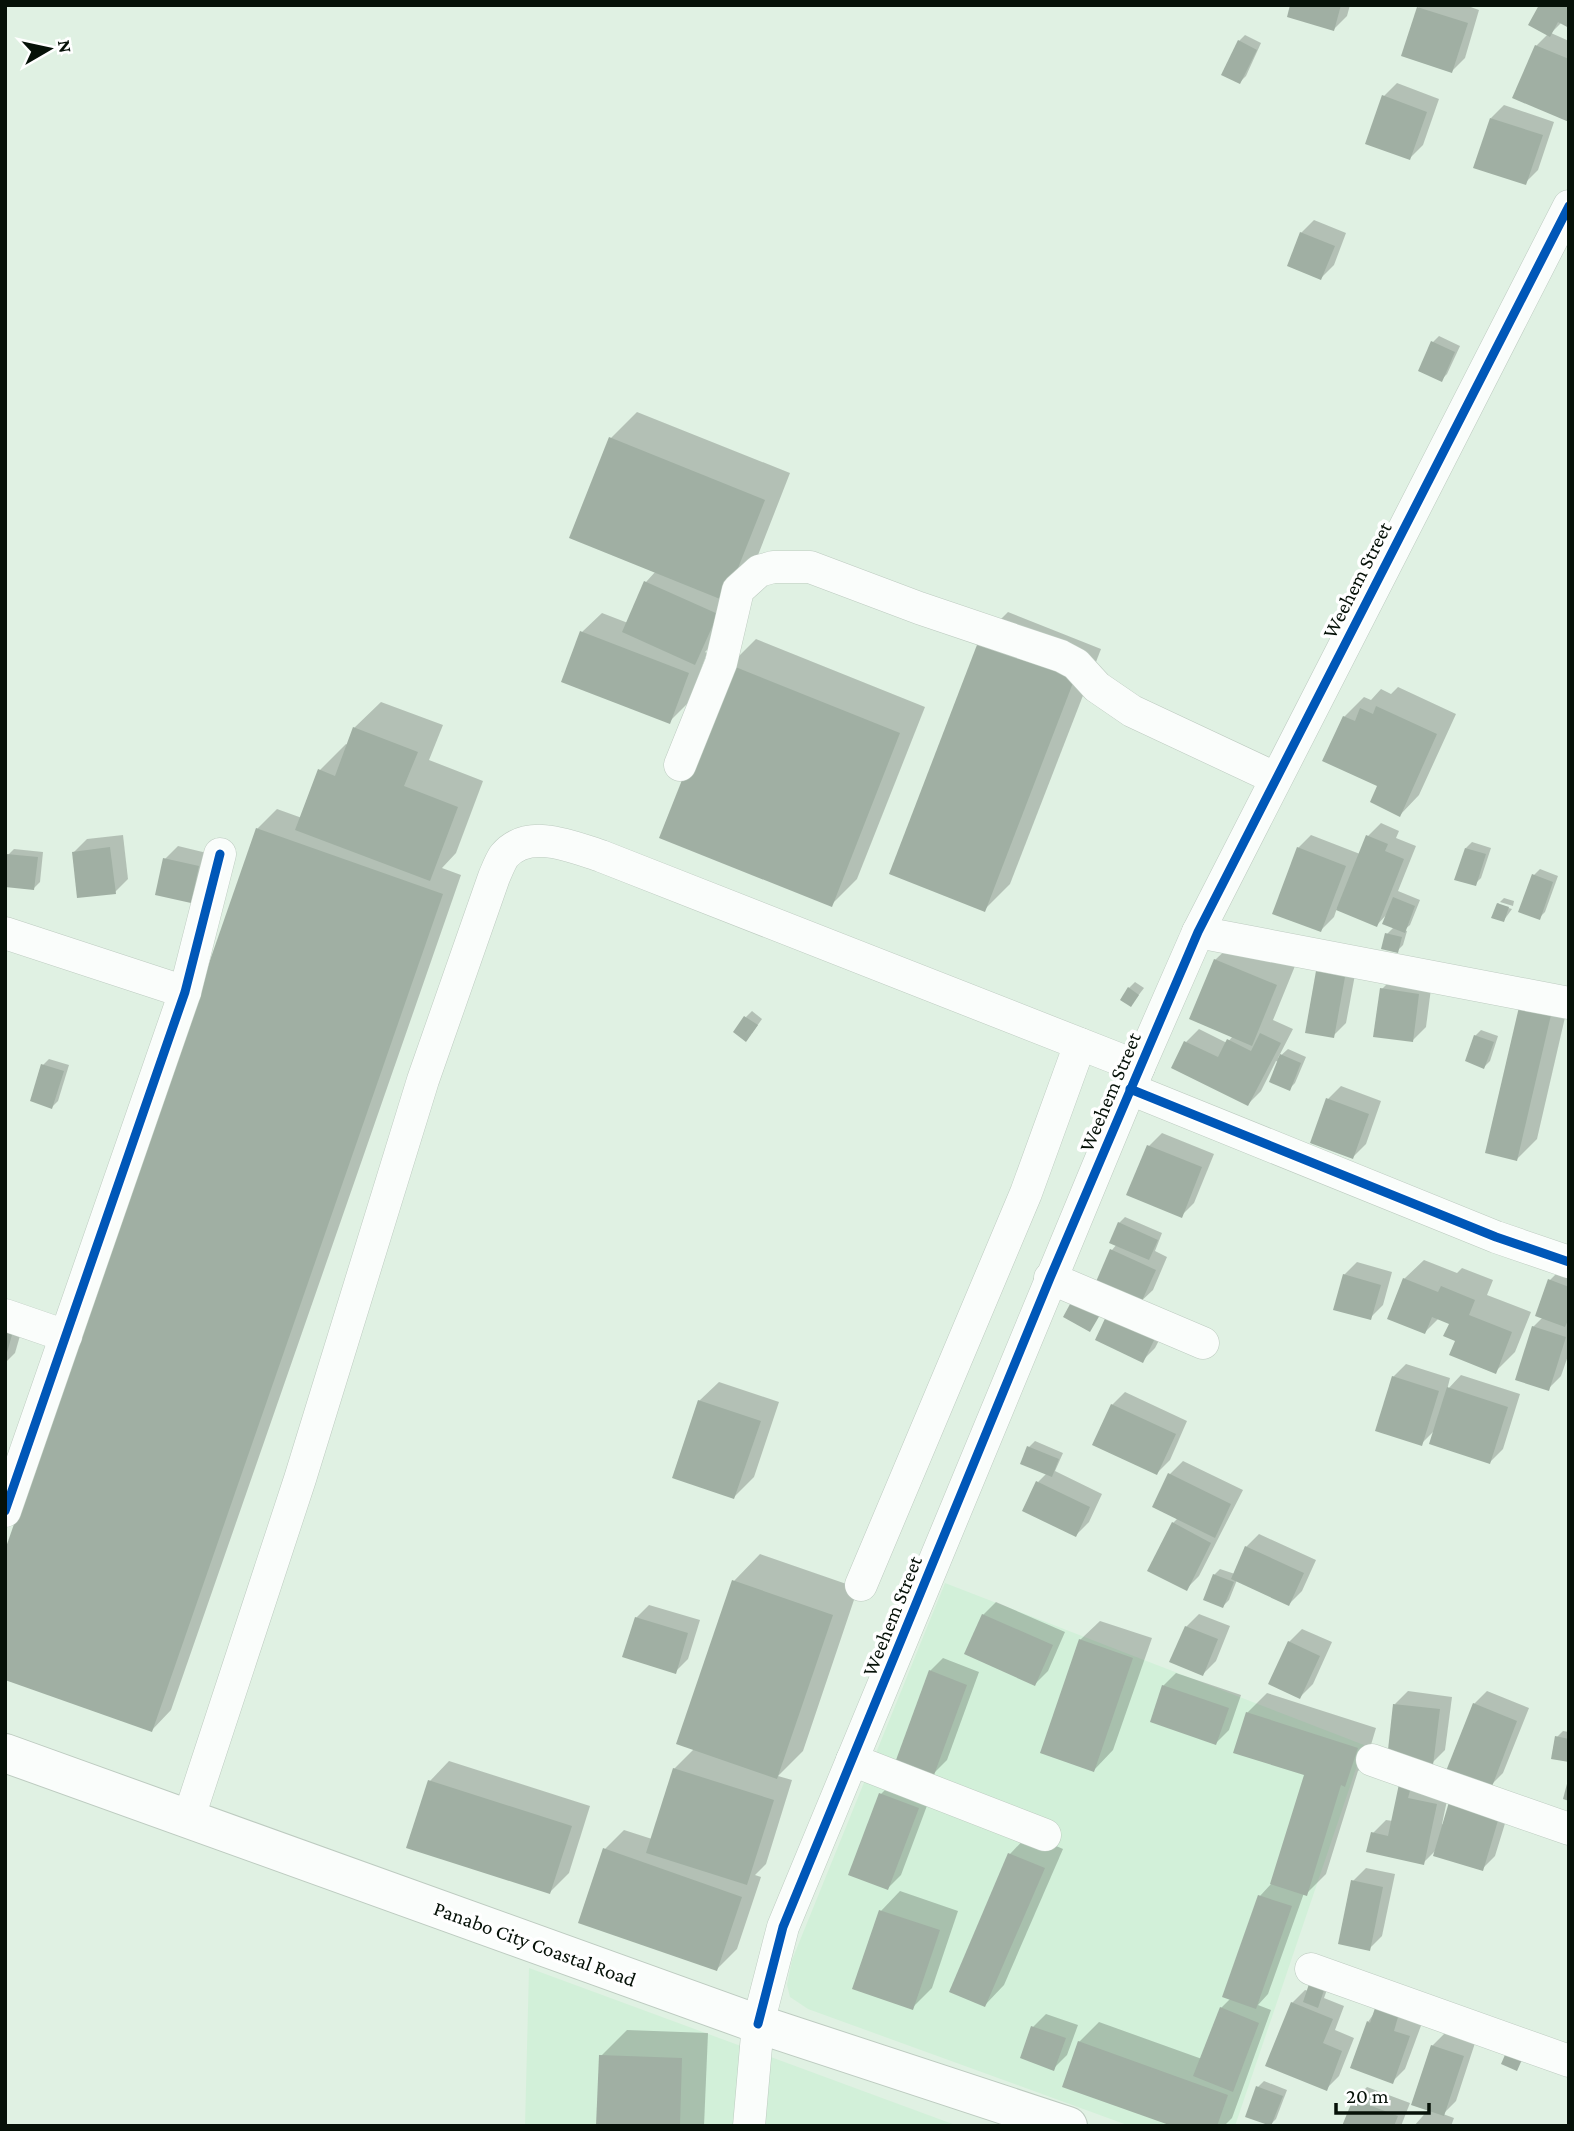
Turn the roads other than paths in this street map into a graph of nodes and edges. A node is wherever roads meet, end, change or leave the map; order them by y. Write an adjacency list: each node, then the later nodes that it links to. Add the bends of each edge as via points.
1 (1569, 206): 3 (street, Weehem Street)
2 (680, 765): 3 (street, via 721,663 738,590 759,571 810,567 1061,656 1132,712)
3 (1275, 778): 5 (street, Weehem Street)
4 (220, 854): 7 (street)
5 (1198, 932): 8 (street); 10 (street, Weehem Street)
6 (5, 933): 7 (street)
7 (185, 992): 14 (street)
8 (1569, 1003)
9 (1080, 1044): 10 (street); 17 (street, via 1026,1193); 21 (street, via 601,856 555,842 538,841 512,850 494,877 423,1080 300,1479)
10 (1134, 1078): 11 (street, via 1496,1237); 12 (street, Weehem Street)
11 (1569, 1262)
12 (1050, 1278): 15 (street); 19 (street, Weehem Street)
13 (5, 1315): 14 (street)
14 (66, 1336): 16 (street)
15 (1203, 1343)
16 (5, 1511)
17 (861, 1586)
18 (5, 1754): 21 (main road, Panabo City Coastal Road)
19 (852, 1760): 23 (street); 25 (street, Weehem Street, via 783,1927)
20 (1372, 1760): 22 (street)
21 (188, 1820): 25 (main road, Panabo City Coastal Road)
22 (1569, 1829)
23 (1045, 1835)
24 (1311, 1969): 26 (street)
25 (758, 2024): 27 (street, Weehem Street); 28 (main road, Panabo City Coastal Road)
26 (1569, 2061)
27 (749, 2126)
28 (1068, 2126)

